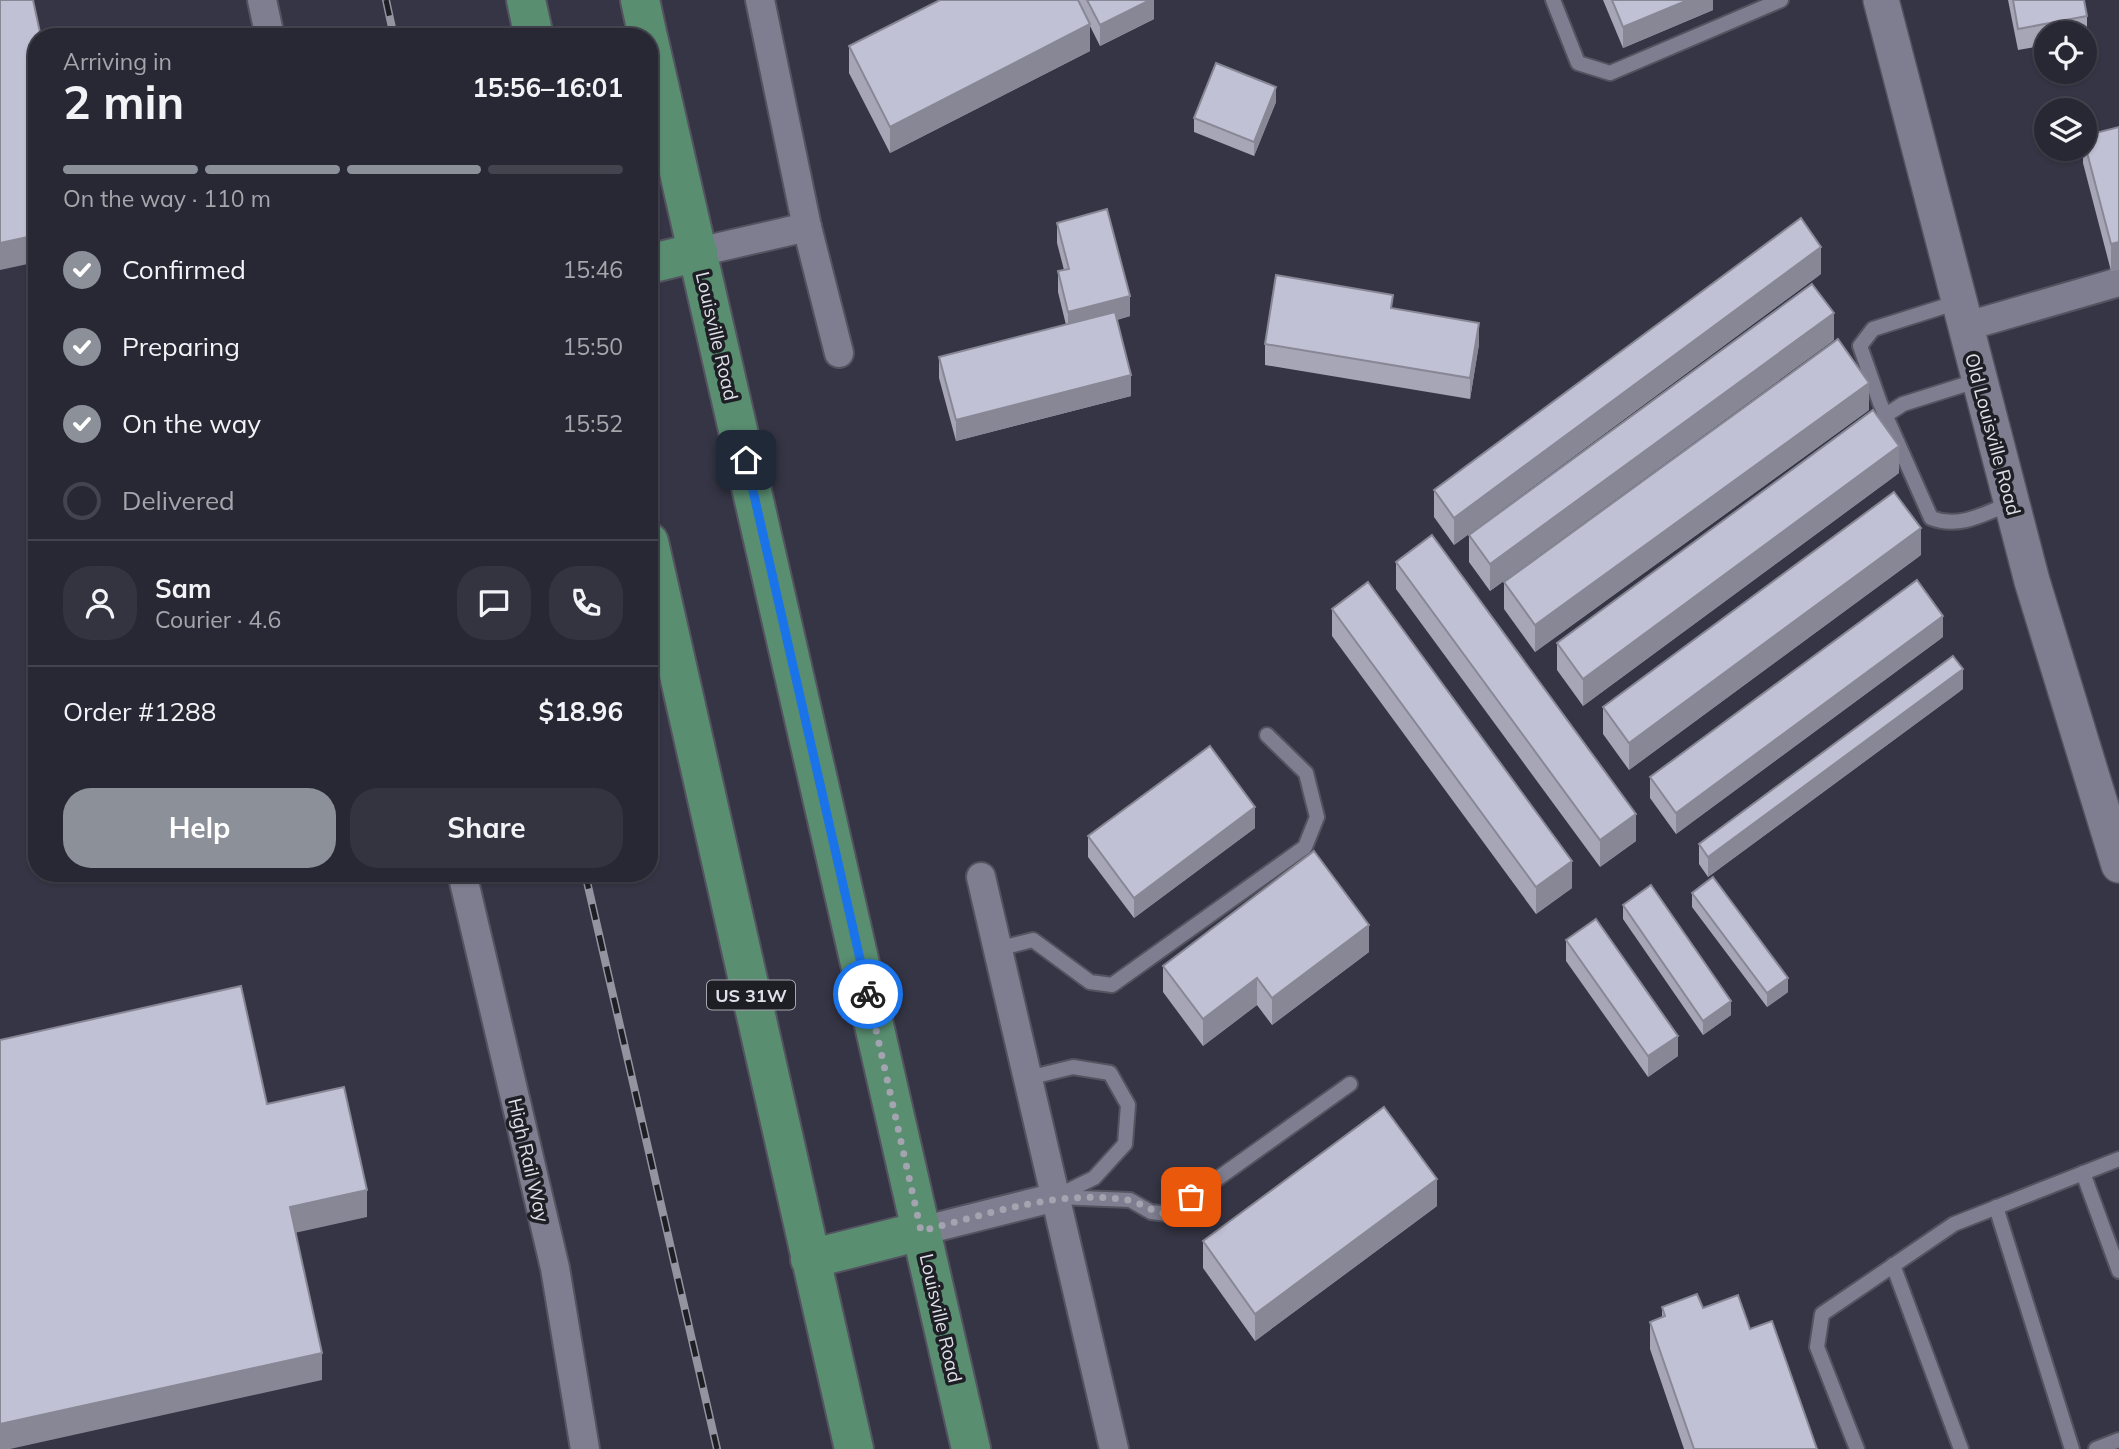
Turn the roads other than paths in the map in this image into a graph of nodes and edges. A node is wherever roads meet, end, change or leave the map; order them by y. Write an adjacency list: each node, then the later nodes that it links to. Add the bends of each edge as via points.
1 (262, 0): 8 (street)
2 (526, 0): 9 (main road)
3 (640, 0): 10 (main road, Louisville Road)
4 (760, 0): 12 (street)
5 (1553, 0): 6 (lane, via 1578,63 1610,73)
6 (1781, 0)
7 (1881, 0): 16 (street, Old Louisville Road)
8 (268, 28)
9 (532, 28)
10 (646, 28)
11 (658, 78): 13 (main road, Louisville Road)
12 (807, 227): 13 (street); 17 (street)
13 (698, 252): 14 (main road); 33 (main road, Louisville Road)
14 (658, 262)
15 (2119, 282): 16 (street)
16 (1961, 315): 18 (street, Old Louisville Road); 19 (lane, via 1872,328 1860,346)
17 (839, 353)
18 (1979, 380): 19 (lane, via 1903,404); 20 (street, Old Louisville Road)
19 (1886, 415): 20 (lane, via 1931,518 1947,524 1965,521)
20 (2011, 503): 23 (street, Old Louisville Road)
21 (658, 582): 34 (main road, US 31W)
22 (1266, 735): 26 (lane, via 1306,773 1317,817 1305,847 1112,985 1090,982 1033,940)
23 (2119, 865)
24 (981, 877): 26 (street)
25 (464, 882): 38 (street, High Rail Way, via 555,1268)
26 (997, 949): 27 (street)
27 (1028, 1078): 31 (street); 31 (lane, via 1073,1067 1110,1073 1128,1105 1125,1144 1094,1178)
28 (1350, 1084): 31 (lane, via 1168,1214 1151,1212 1130,1200)
29 (2119, 1159): 30 (lane)
30 (2083, 1172): 32 (lane); 36 (lane)
31 (1056, 1197): 33 (street); 41 (street)
32 (1996, 1207): 35 (lane, via 1954,1224); 44 (lane)
33 (921, 1231): 34 (main road); 40 (main road, Louisville Road)
34 (810, 1259): 39 (main road, US 31W)
35 (1893, 1265): 42 (lane, via 1822,1314 1817,1347); 43 (lane)
36 (2119, 1271)
37 (2119, 1440): 45 (lane)
38 (585, 1449)
39 (854, 1449)
40 (971, 1449)
41 (1114, 1449)
42 (1857, 1449)
43 (1961, 1449)
44 (2072, 1449)
45 (2096, 1449)

